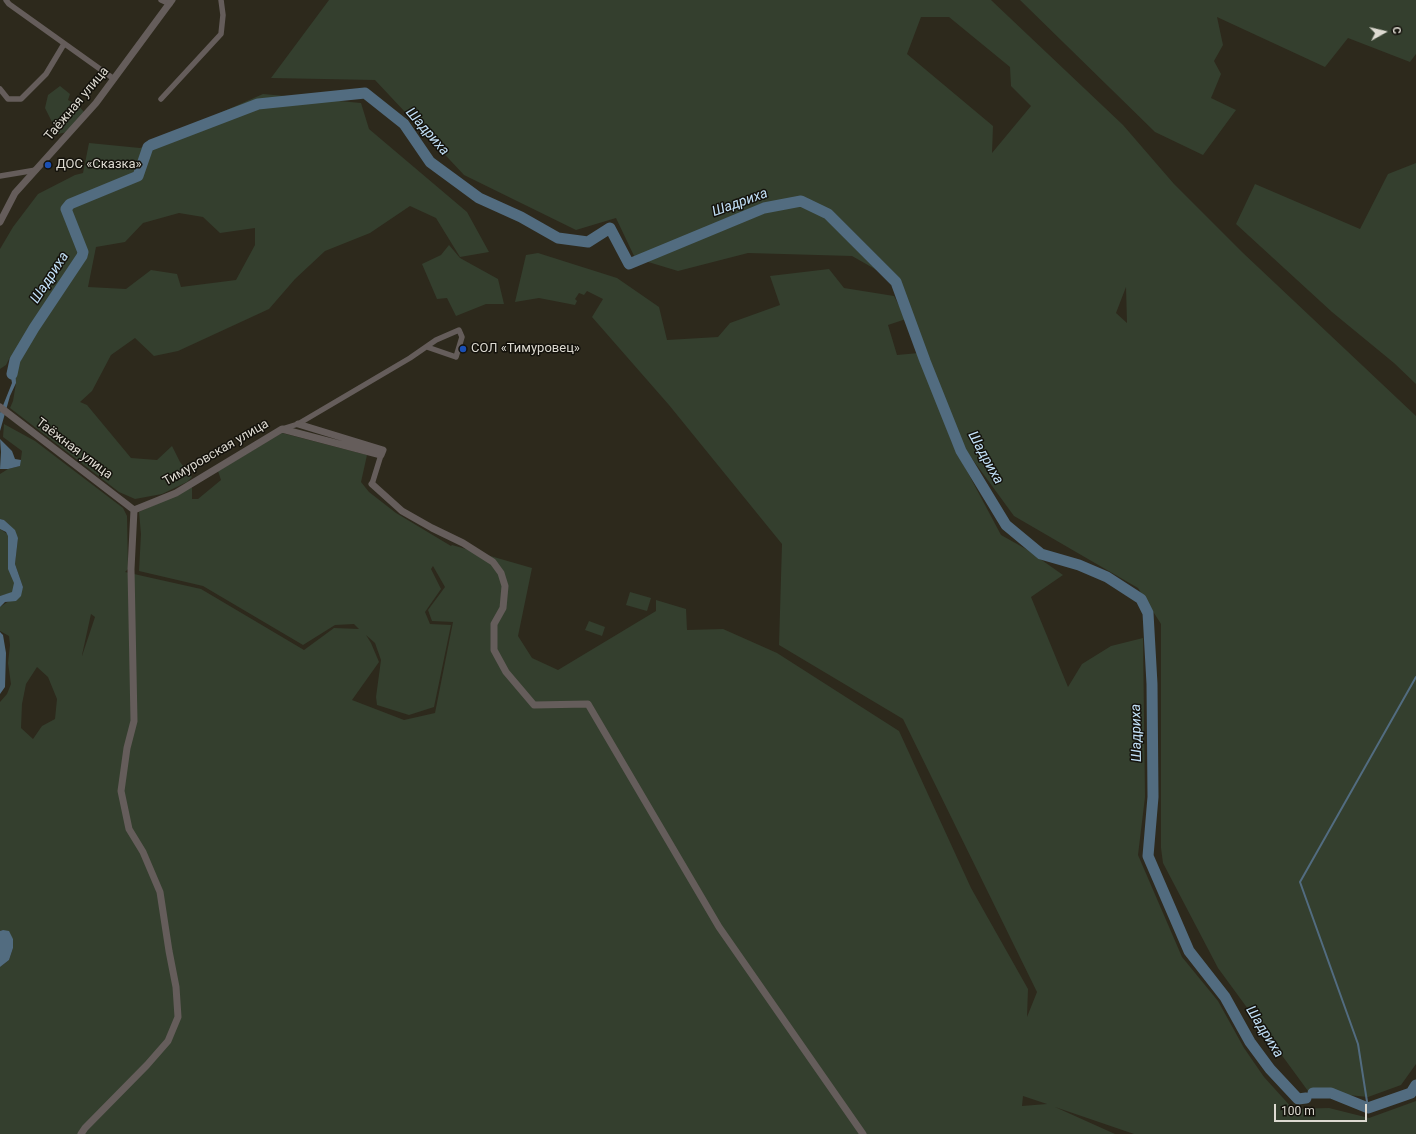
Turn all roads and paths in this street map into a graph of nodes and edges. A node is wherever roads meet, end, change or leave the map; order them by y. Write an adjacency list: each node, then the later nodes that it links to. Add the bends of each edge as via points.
1 (161, 0): 4 (street)
2 (221, 0): 8 (street, via 221,34)
3 (8, 1): 5 (street)
4 (171, 2): 6 (street, Таёжная улица)
5 (64, 44): 6 (street); 7 (street, via 46,74 21,99 8,99)
6 (114, 79): 9 (street, Таёжная улица)
7 (0, 89)
8 (161, 99)
9 (36, 170): 10 (street); 11 (street, Таёжная улица, via 15,193)
10 (0, 176)
11 (0, 222)
12 (427, 347): 12 (street, via 436,340 459,330 462,338 456,357); 14 (street)
13 (0, 407): 18 (street, Таёжная улица)
14 (298, 424): 15 (street); 16 (street, via 383,450)
15 (282, 429): 16 (street, Тимуровская улица); 18 (street, Тимуровская улица, via 176,493)
16 (381, 455): 17 (street)
17 (372, 484): 20 (street, via 402,510 493,562 501,573 504,586 503,608 494,624 494,650 506,672 534,705 588,704 719,926)
18 (134, 510): 19 (street, via 131,569 134,721 121,791 129,829 143,852 160,892 176,987 178,1017 168,1041)
19 (81, 1134)
20 (863, 1134)

